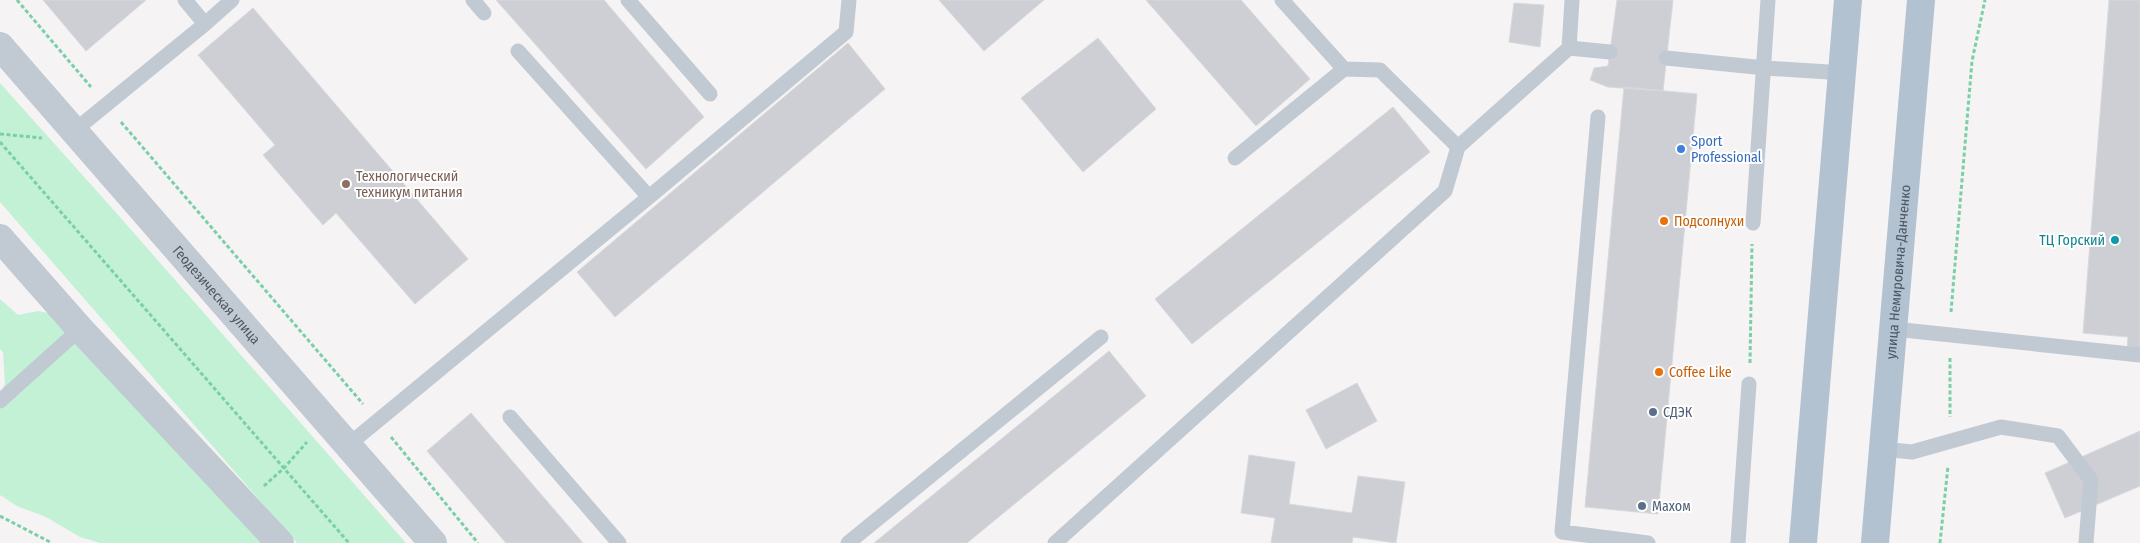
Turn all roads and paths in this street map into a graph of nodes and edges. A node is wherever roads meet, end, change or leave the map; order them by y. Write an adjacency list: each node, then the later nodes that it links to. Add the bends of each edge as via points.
1 (17, 0): 24 (path)
2 (185, 0): 14 (lane)
3 (232, 0): 14 (lane)
4 (473, 0): 13 (lane)
5 (628, 0): 23 (lane)
6 (849, 0): 30 (lane, via 846,32)
7 (1282, 0): 21 (lane)
8 (1572, 0): 16 (lane)
9 (1768, 0): 20 (lane)
10 (1848, 0): 22 (main road)
11 (1921, 0): 34 (main road, улица Немировича-Данченко)
12 (1986, 0): 35 (path, via 1972,61)
13 (484, 13)
14 (205, 24): 24 (lane)
15 (0, 46): 26 (street, Геодезическая улица)
16 (1569, 48): 18 (lane); 28 (lane)
17 (518, 51): 30 (lane)
18 (1610, 52)
19 (1666, 58): 20 (lane)
20 (1764, 68): 22 (lane); 31 (lane)
21 (1344, 69): 28 (lane, via 1380,70); 29 (lane)
22 (1844, 73): 59 (main road)
23 (710, 94)
24 (107, 106): 26 (lane); 42 (path)
25 (1598, 117): 57 (lane, via 1562,532)
26 (74, 131): 41 (street, Геодезическая улица)
27 (0, 142): 46 (path)
28 (1458, 147): 56 (lane, via 1444,191)
29 (1235, 158)
30 (649, 197): 42 (lane)
31 (1753, 223): 38 (path)
32 (0, 238): 33 (street)
33 (80, 329): 39 (lane); 47 (street)
34 (1894, 329): 35 (lane); 45 (main road, улица Немировича-Данченко)
35 (1949, 335): 37 (lane); 43 (path)
36 (1101, 337): 55 (lane)
37 (2140, 355)
38 (1749, 384): 58 (lane)
39 (0, 401)
40 (510, 417): 54 (lane)
41 (326, 421): 44 (street, Геодезическая улица); 46 (path)
42 (377, 421): 44 (lane); 53 (path)
43 (1950, 442): 45 (lane, via 1912,452); 61 (path); 62 (lane, via 2001,427 2058,436 2091,480)
44 (347, 446): 52 (street, Геодезическая улица)
45 (1882, 449): 60 (main road, улица Немировича-Данченко)
46 (284, 468): 47 (path); 51 (path)
47 (245, 503): 50 (street)
48 (0, 516): 49 (path)
49 (52, 543)
50 (280, 543)
51 (349, 543)
52 (433, 543)
53 (478, 543)
54 (619, 543)
55 (848, 543)
56 (1055, 543)
57 (1648, 543)
58 (1738, 543)
59 (1803, 543)
60 (1875, 543)
61 (1940, 543)
62 (2086, 543)

